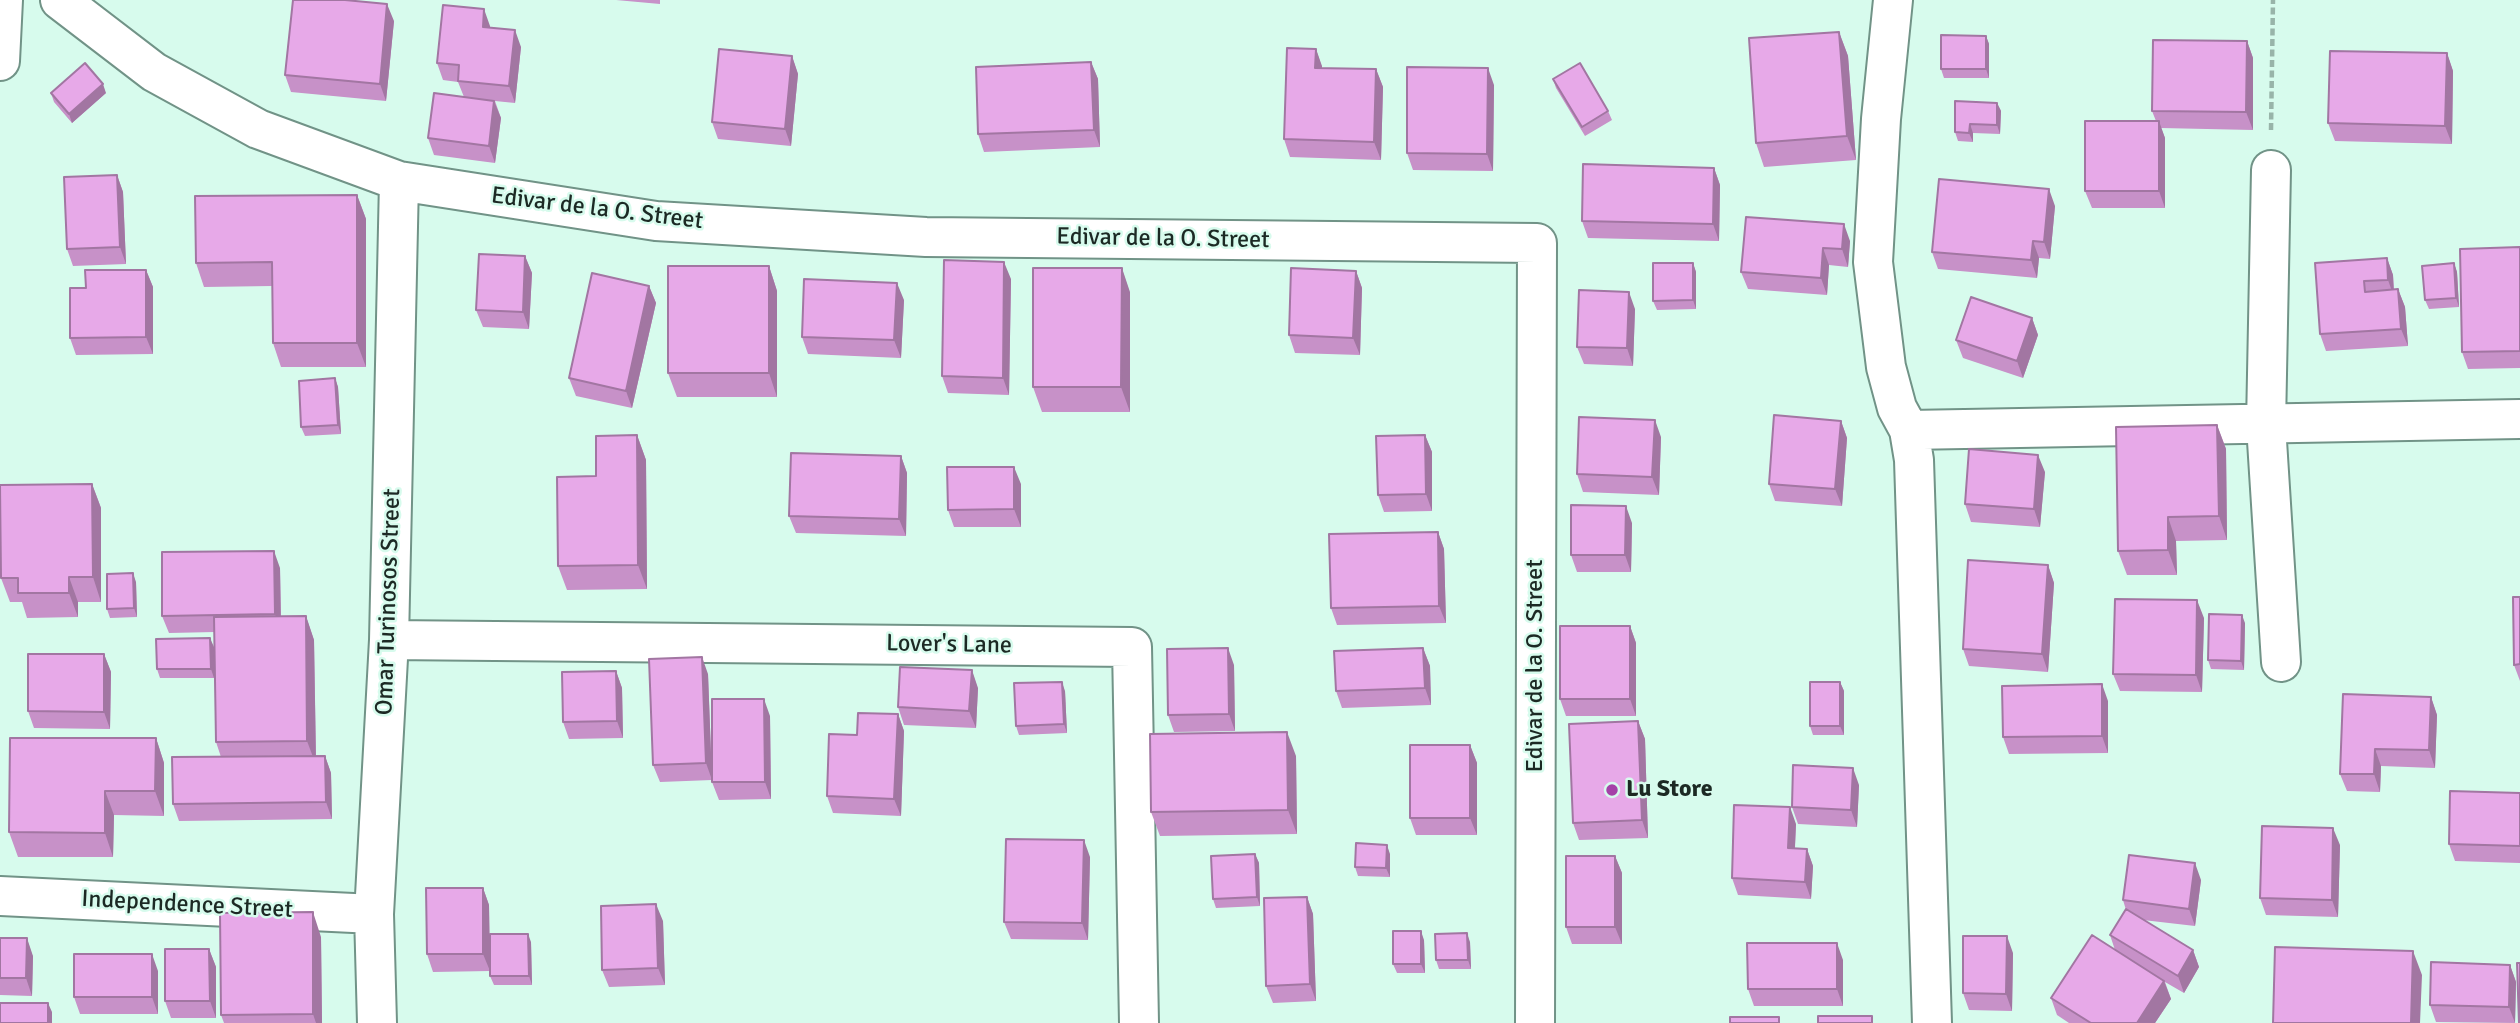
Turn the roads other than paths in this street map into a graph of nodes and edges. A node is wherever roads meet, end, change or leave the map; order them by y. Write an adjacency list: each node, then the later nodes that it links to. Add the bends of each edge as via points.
1 (2, 0): 4 (street)
2 (60, 0): 6 (street, Edivar de la O. Street, via 154,72 258,129)
3 (1893, 0): 9 (street, via 1873,261 1886,367 1897,408)
4 (0, 61)
5 (2271, 170): 8 (street)
6 (399, 181): 10 (street, Omar Turinosos Street); 16 (street, Edivar de la O. Street, via 656,221 926,237 1537,243)
7 (2520, 419): 8 (street)
8 (2266, 425): 9 (street); 11 (street)
9 (1909, 430): 17 (street, via 1915,474)
10 (389, 640): 13 (street, Omar Turinosos Street); 15 (street, Lover's Lane, via 1132,647)
11 (2281, 662)
12 (0, 896): 13 (street, Independence Street)
13 (374, 914): 14 (street, Omar Turinosos Street)
14 (377, 1023)
15 (1139, 1023)
16 (1535, 1023)
17 (1932, 1023)

